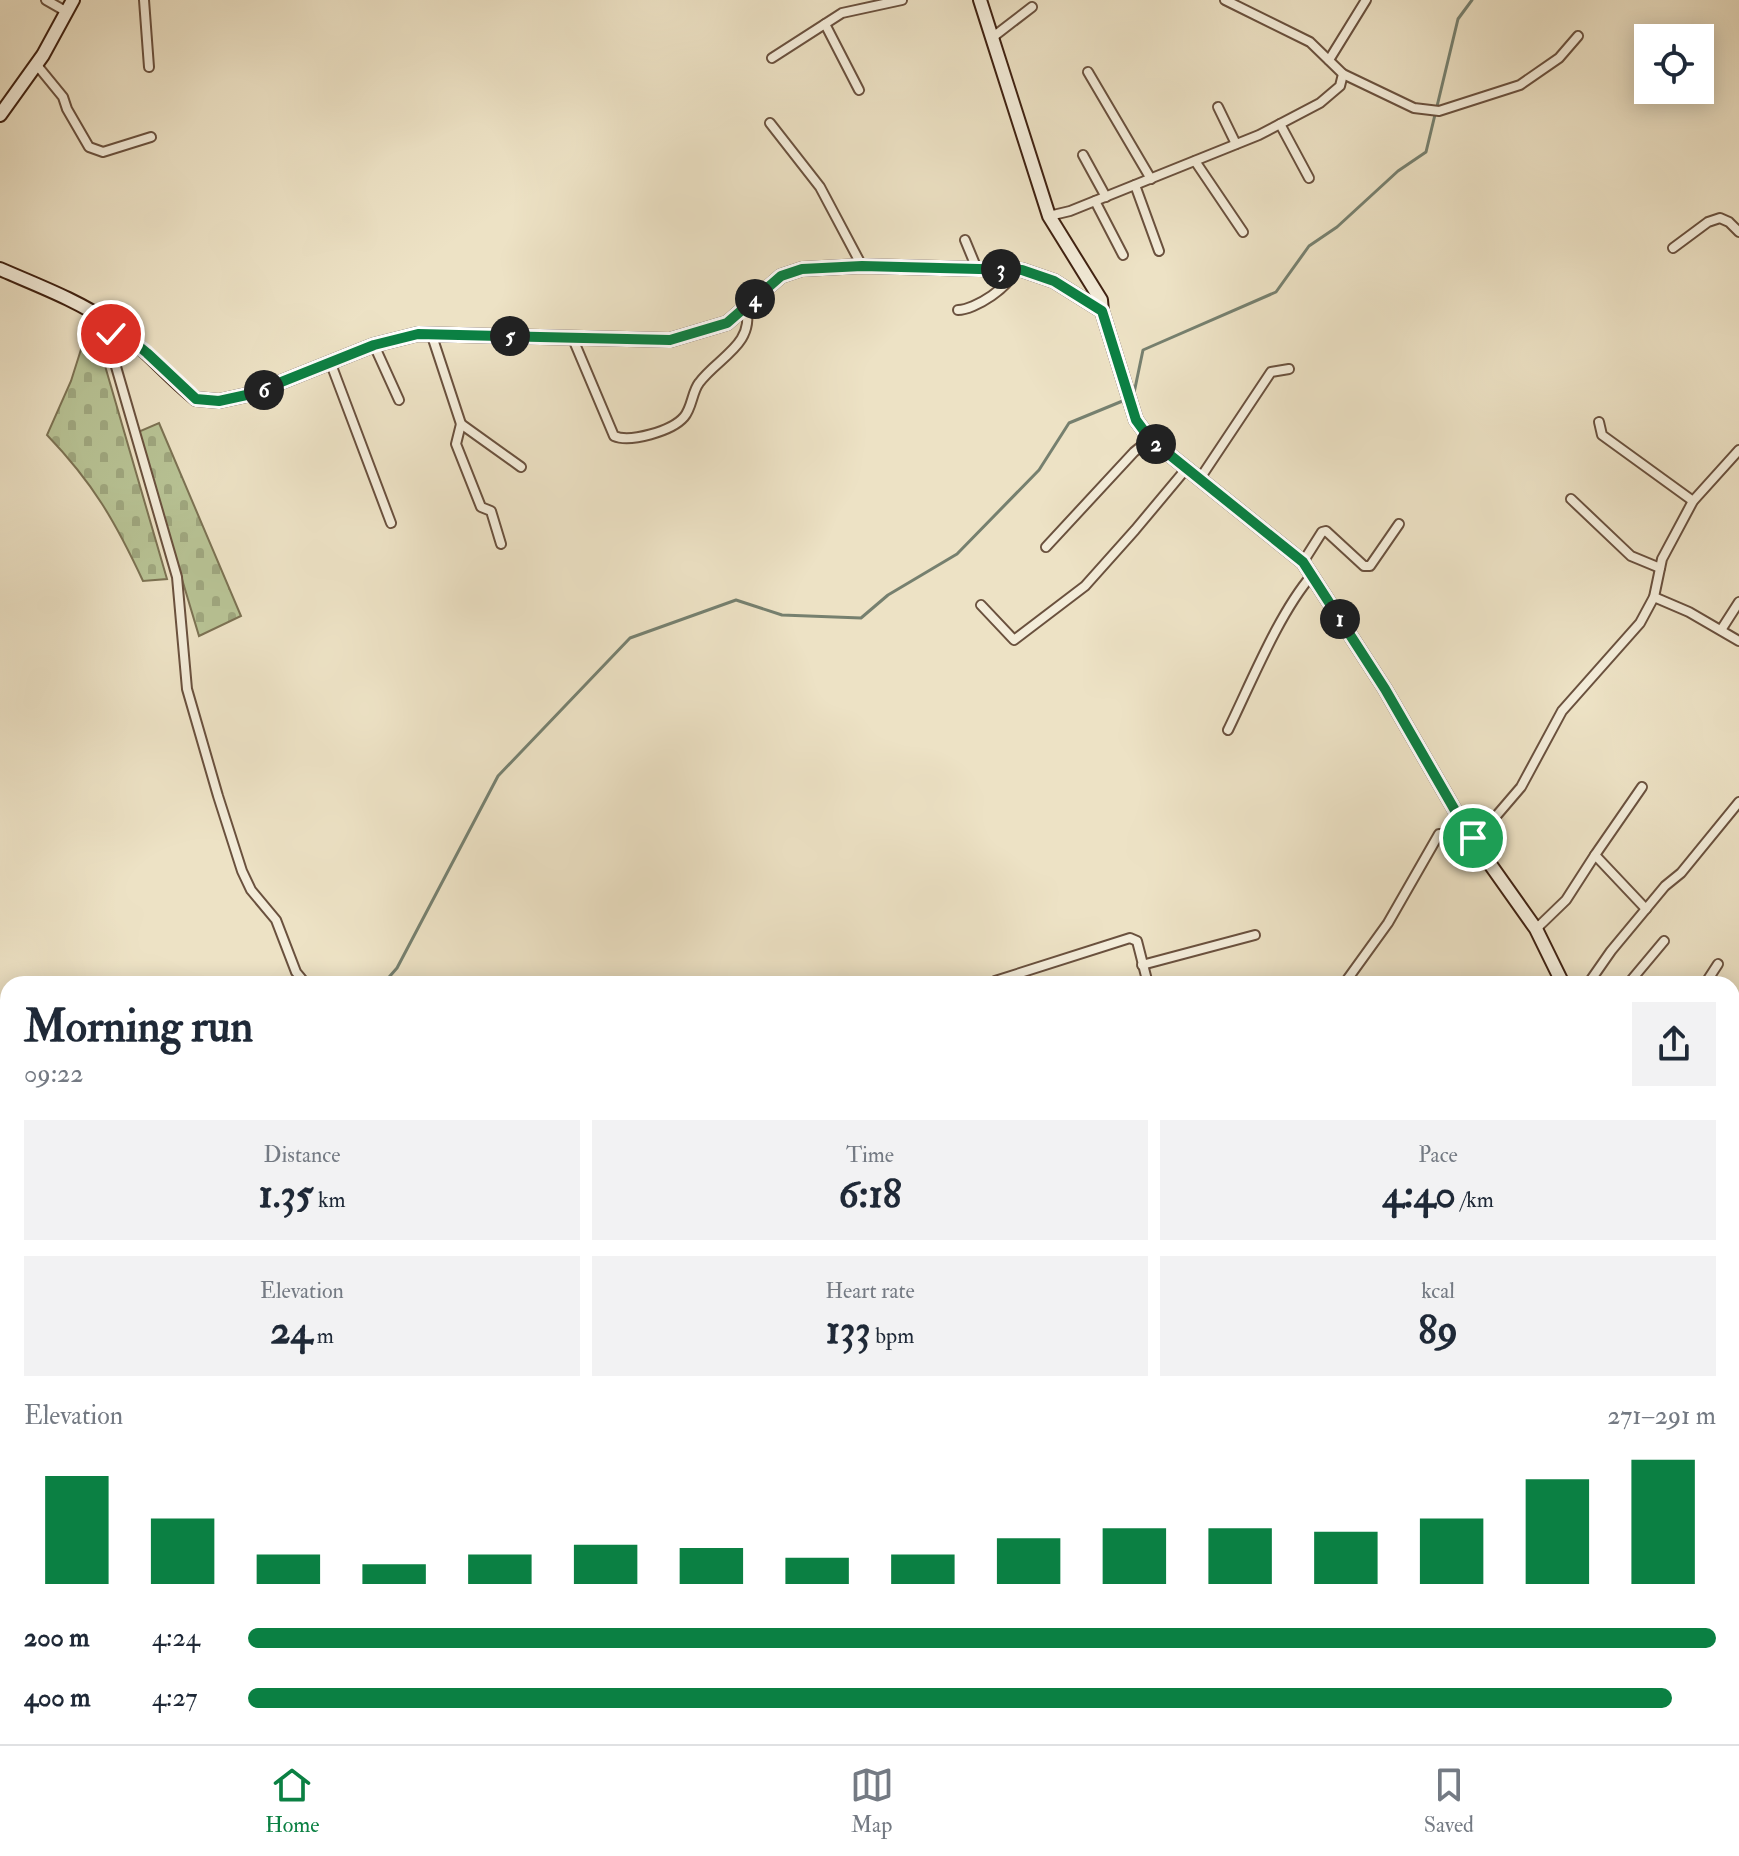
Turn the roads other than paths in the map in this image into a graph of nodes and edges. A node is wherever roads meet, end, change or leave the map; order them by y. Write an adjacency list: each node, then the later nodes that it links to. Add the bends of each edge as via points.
1 (46, 0): 8 (street)
2 (144, 0): 17 (street)
3 (847, 0): 10 (street)
4 (902, 0): 10 (street)
5 (980, 0): 13 (street)
6 (1225, 0): 15 (street, via 1310,42)
7 (1366, 0): 15 (street)
8 (70, 6): 16 (street)
9 (1032, 7): 13 (street)
10 (852, 11): 11 (street)
11 (825, 24): 14 (street); 20 (street)
12 (1578, 36): 19 (street, via 1559,58 1520,85 1434,111 1414,108)
13 (993, 37): 35 (street)
14 (772, 58)
15 (1329, 60): 19 (street)
16 (36, 64): 21 (street); 26 (street, via 63,97 89,147 103,152)
17 (149, 67)
18 (1088, 72): 31 (street)
19 (1343, 74): 25 (street, via 1331,94)
20 (859, 90)
21 (4, 100): 23 (street)
22 (1218, 107): 27 (street)
23 (0, 115)
24 (770, 123): 44 (street, via 820,187)
25 (1280, 124): 27 (street); 30 (street)
26 (151, 137)
27 (1236, 144): 29 (street)
28 (1083, 155): 33 (street)
29 (1195, 161): 31 (street); 38 (street)
30 (1309, 178)
31 (1151, 179): 32 (street)
32 (1135, 185): 33 (street); 42 (street)
33 (1106, 197): 34 (street)
34 (1095, 201): 35 (street); 43 (street)
35 (1049, 216): 50 (street, via 1101,300)
36 (1739, 217): 37 (street)
37 (1729, 222): 39 (street); 41 (street, via 1708,222)
38 (1243, 232)
39 (1739, 232)
40 (965, 240): 46 (street)
41 (1673, 248)
42 (1159, 251)
43 (1123, 255)
44 (862, 266): 46 (street); 48 (street, via 802,269 781,276)
45 (0, 269): 51 (street, via 78,303)
46 (977, 269): 47 (street)
47 (1013, 269): 49 (street, via 1009,282 972,308); 50 (street, via 1054,281)
48 (746, 307): 53 (street, via 727,323 670,340); 53 (street, via 743,341 697,385 684,417 659,432 622,440 614,436)
49 (958, 310)
50 (1102, 311): 60 (street, via 1136,420)
51 (113, 325): 55 (street, via 196,399 219,401 251,394); 90 (street, via 110,346 177,577 187,689 242,871 276,920)
52 (431, 333): 53 (street); 54 (street); 59 (street)
53 (573, 339)
54 (374, 345): 55 (street); 57 (street)
55 (331, 364): 67 (street)
56 (1289, 369): 64 (street, via 1271,372)
57 (399, 400)
58 (1599, 422): 66 (street, via 1602,435)
59 (461, 424): 62 (street); 69 (street, via 456,444 481,507 491,511)
60 (1150, 439): 63 (street); 70 (street)
61 (1739, 450): 66 (street)
62 (521, 467)
63 (1186, 469): 64 (street); 76 (street, via 1085,586 1014,640)
64 (1199, 480): 71 (street)
65 (1571, 499): 72 (street, via 1631,556)
66 (1693, 501): 72 (street)
67 (391, 523)
68 (1399, 524): 71 (street, via 1370,566 1326,531)
69 (501, 544)
70 (1046, 547)
71 (1303, 562): 73 (street)
72 (1660, 568): 74 (street)
73 (1312, 575): 79 (street); 82 (street)
74 (1654, 597): 77 (street); 82 (street, via 1640,623 1562,711 1521,787)
75 (1739, 602): 77 (street)
76 (981, 605)
77 (1721, 630): 78 (street)
78 (1739, 641)
79 (1228, 730)
80 (1642, 787): 83 (street)
81 (1739, 802): 84 (street)
82 (1471, 835): 85 (street); 93 (street, via 1439,834 1388,923)
83 (1595, 855): 84 (street); 85 (street, via 1566,900)
84 (1646, 909): 95 (street)
85 (1536, 929): 94 (street)
86 (1255, 935): 89 (street)
87 (1664, 941): 96 (street)
88 (1718, 964): 97 (street)
89 (1142, 965): 91 (street, via 1137,941 1130,938); 92 (street)
90 (299, 976)
91 (1011, 976)
92 (1145, 976)
93 (1350, 976)
94 (1559, 976)
95 (1594, 976)
96 (1635, 976)
97 (1710, 976)

